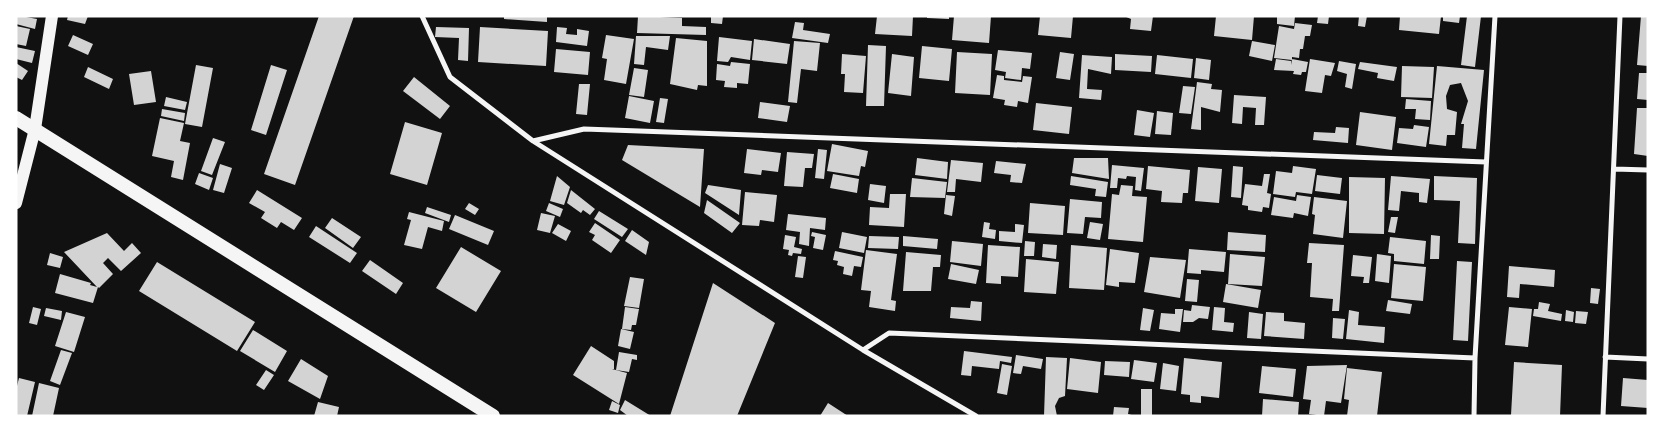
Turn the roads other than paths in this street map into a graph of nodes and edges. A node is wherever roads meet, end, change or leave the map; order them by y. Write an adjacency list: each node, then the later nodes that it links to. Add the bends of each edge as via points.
1 (52, 16): 6 (main road)
2 (422, 16): 7 (street, via 450,77)
3 (1495, 16): 8 (street)
4 (1620, 16): 9 (street)
5 (16, 118): 6 (highway)
6 (34, 129): 11 (main road); 16 (highway)
7 (533, 141): 8 (street, via 584,129); 12 (street)
8 (1486, 162): 13 (street)
9 (1614, 169): 10 (street); 14 (street)
10 (1648, 170)
11 (16, 204)
12 (863, 350): 13 (street, via 889,333); 17 (street)
13 (1475, 358): 18 (street)
14 (1605, 358): 15 (street); 19 (street)
15 (1648, 359)
16 (493, 416)
17 (976, 416)
18 (1474, 416)
19 (1602, 416)

